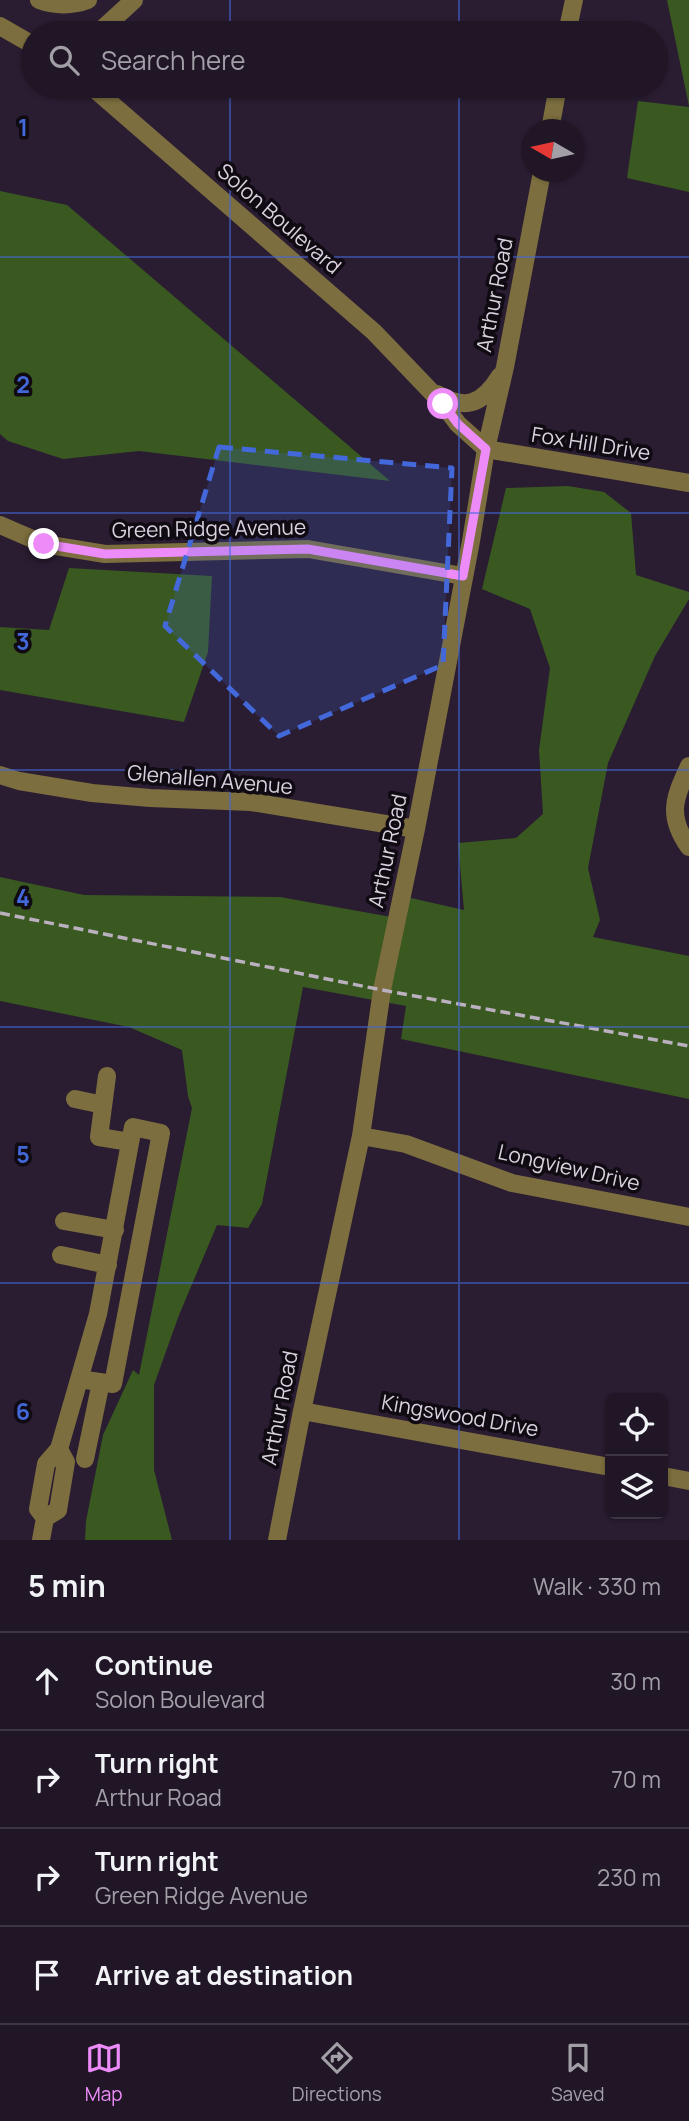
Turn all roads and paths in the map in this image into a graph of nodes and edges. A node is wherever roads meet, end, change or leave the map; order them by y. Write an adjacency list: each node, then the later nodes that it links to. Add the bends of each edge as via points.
1 (38, 0): 2 (street, via 67,4)
2 (88, 0)
3 (134, 0): 5 (street)
4 (574, 0): 6 (street)
5 (111, 21)
6 (570, 21)
7 (0, 26): 8 (street)
8 (21, 37)
9 (105, 98): 14 (street, Solon Boulevard, via 374,332)
10 (556, 98): 11 (street)
11 (552, 119)
12 (540, 182): 13 (street, Arthur Road)
13 (505, 368): 14 (street, Solon Boulevard, via 483,399 468,404); 15 (street, Arthur Road)
14 (432, 392): 15 (street, Solon Boulevard)
15 (486, 449): 16 (street, Fox Hill Drive); 18 (street, Arthur Road)
16 (689, 483)
17 (0, 525): 18 (street, Green Ridge Avenue, via 44,544 105,554 308,549)
18 (463, 576): 21 (street, Arthur Road)
19 (689, 766): 22 (street, via 674,808 677,830)
20 (0, 775): 21 (street, Glenallen Avenue, via 92,793 251,802)
21 (416, 829): 26 (street, Arthur Road, via 382,990)
22 (689, 846)
23 (107, 1076): 25 (street)
24 (75, 1100): 25 (street)
25 (103, 1105): 27 (street, via 99,1137)
26 (360, 1136): 30 (street, Longview Drive, via 407,1144 512,1183); 37 (street, Arthur Road)
27 (130, 1142): 28 (street); 29 (street, via 133,1127 161,1133)
28 (119, 1207): 29 (street); 32 (street)
29 (147, 1212): 36 (street, via 113,1384)
30 (689, 1217)
31 (64, 1221): 32 (street)
32 (115, 1230): 34 (street)
33 (61, 1255): 34 (street)
34 (108, 1265): 35 (street)
35 (79, 1379): 36 (street); 42 (street, via 59,1449 46,1464 38,1509 45,1518)
36 (102, 1382): 38 (street)
37 (302, 1411): 39 (street, Kingswood Drive); 43 (street, Arthur Road)
38 (85, 1459)
39 (605, 1466)
40 (668, 1477): 41 (street)
41 (689, 1481)
42 (41, 1540)
43 (277, 1540)

